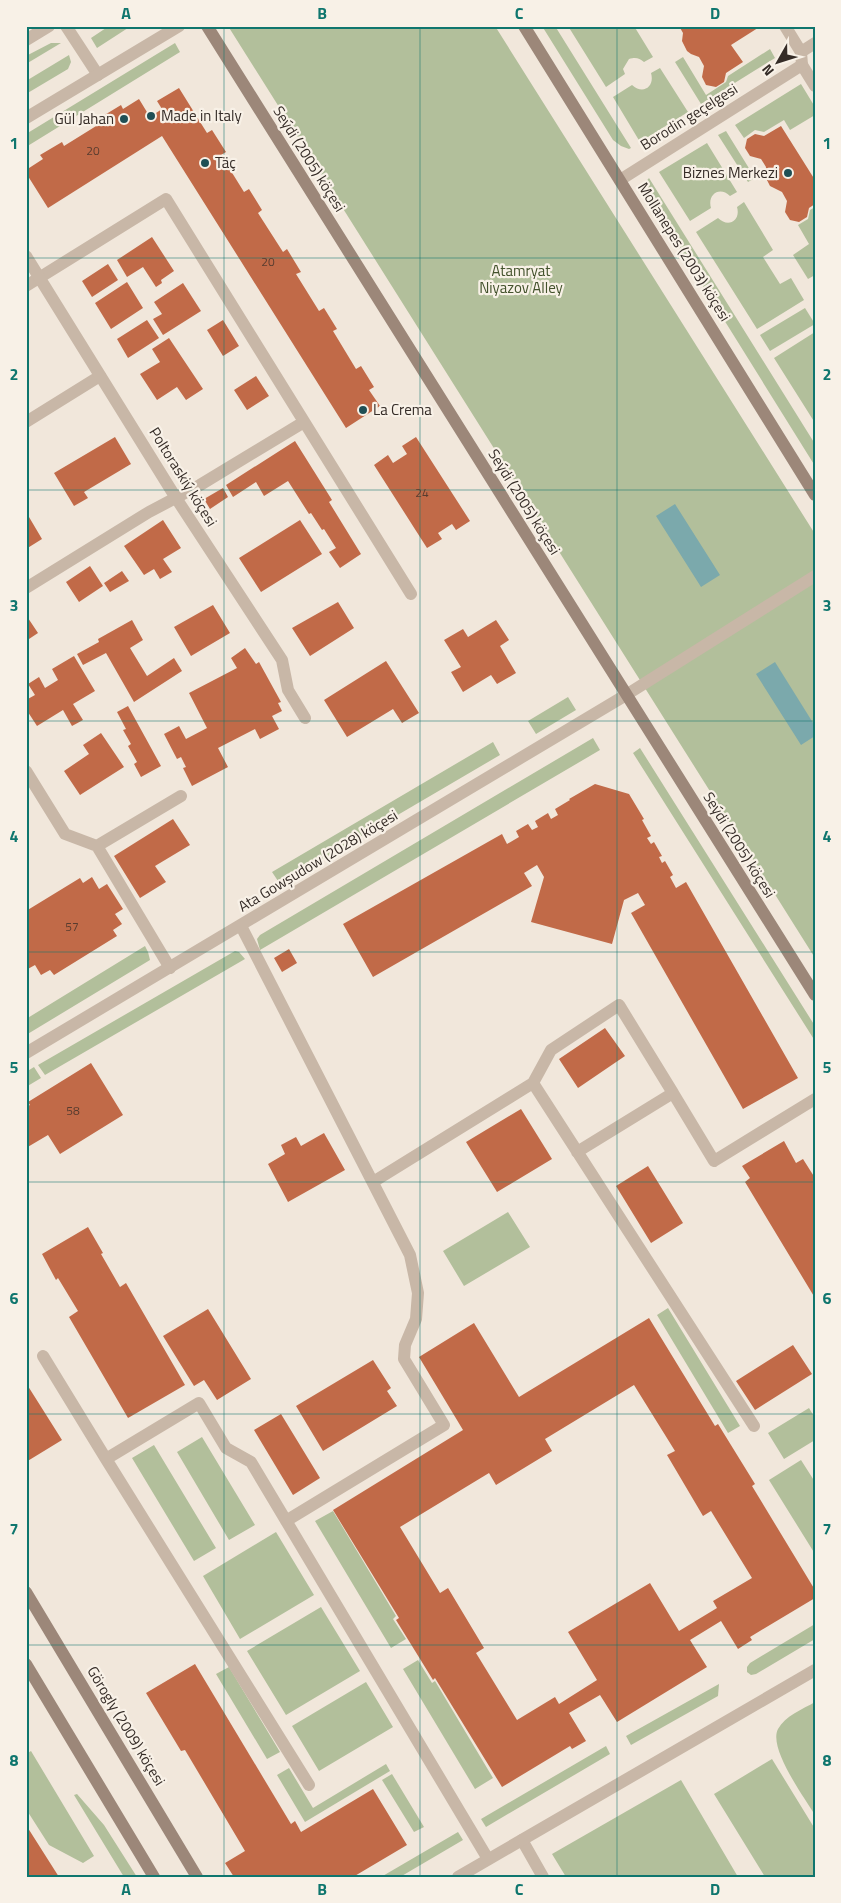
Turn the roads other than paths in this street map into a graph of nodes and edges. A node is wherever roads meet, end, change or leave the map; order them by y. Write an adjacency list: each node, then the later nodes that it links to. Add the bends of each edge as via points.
1 (49, 26): 7 (street)
2 (66, 26): 11 (street)
3 (179, 26): 11 (street)
4 (207, 26): 26 (street, Seýdi (2005) köçesi)
5 (524, 26): 14 (street, Mollanepes (2003) köçesi)
6 (785, 26): 9 (street)
7 (26, 40)
8 (815, 43): 9 (street)
9 (801, 52): 10 (street)
10 (802, 65): 12 (street); 14 (street, Borodin geçelgesi)
11 (98, 75): 13 (street)
12 (815, 86)
13 (26, 118)
14 (620, 180): 21 (street, Mollanepes (2003) köçesi)
15 (26, 256): 16 (street, Poltoraskiý köçesi)
16 (40, 278): 17 (street); 18 (street, Poltoraskiý köçesi); 20 (street, via 166,199)
17 (26, 286)
18 (100, 376): 19 (street); 22 (street, Poltoraskiý köçesi)
19 (26, 422)
20 (304, 422): 22 (street); 25 (street)
21 (815, 495)
22 (176, 498): 24 (street); 27 (street, Poltoraskiý köçesi, via 282,660 288,690)
23 (815, 576): 26 (street, Ata Gowşudow (2028) köçesi)
24 (26, 588)
25 (411, 594)
26 (626, 695): 31 (street, Ata Gowşudow (2028) köçesi); 33 (street, Seýdi (2005) köçesi)
27 (305, 718)
28 (26, 771): 30 (street, via 65,834)
29 (181, 796): 30 (street)
30 (98, 846): 32 (street)
31 (241, 926): 32 (street, Ata Gowşudow (2028) köçesi); 39 (street)
32 (170, 968): 34 (street, Ata Gowşudow (2028) köçesi)
33 (815, 995)
34 (26, 1053)
35 (533, 1083): 36 (street, via 551,1050 619,1004); 38 (street); 39 (street)
36 (673, 1093): 37 (street, via 714,1160); 38 (street)
37 (815, 1100)
38 (577, 1152): 41 (street)
39 (373, 1182): 43 (street, via 410,1255 418,1293 416,1319 405,1345 404,1359 444,1425)
40 (43, 1356): 42 (street)
41 (754, 1426)
42 (106, 1459): 43 (street, via 199,1403 226,1448 251,1462); 47 (street)
43 (286, 1521): 49 (street)
44 (26, 1592): 51 (street, Görogly (2009) köçesi)
45 (26, 1664): 50 (street)
46 (815, 1670): 48 (street)
47 (309, 1785)
48 (522, 1840): 49 (street); 53 (street)
49 (488, 1859): 52 (street)
50 (154, 1877)
51 (198, 1877)
52 (458, 1877)
53 (543, 1877)

